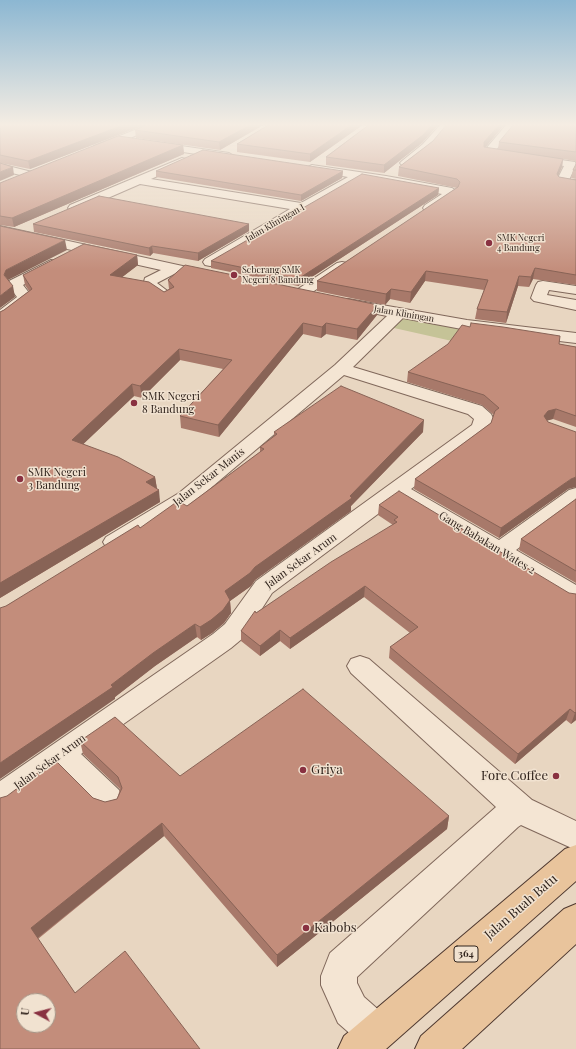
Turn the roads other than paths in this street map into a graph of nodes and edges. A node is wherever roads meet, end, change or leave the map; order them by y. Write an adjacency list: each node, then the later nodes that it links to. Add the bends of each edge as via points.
1 (30, 173): 9 (street, via 35,174)
2 (155, 173): 8 (street)
3 (345, 173): 6 (street)
4 (394, 173): 7 (street)
5 (567, 173): 10 (street, via 562,182)
6 (358, 175): 7 (street); 13 (street, Jalan Kliningan I)
7 (386, 179): 15 (street, via 452,192)
8 (139, 180): 11 (street); 13 (street)
9 (13, 182)
10 (576, 184)
11 (98, 197): 12 (street); 14 (street)
12 (121, 202)
13 (303, 207): 18 (street, Jalan Kliningan I)
14 (64, 212)
15 (420, 214)
16 (37, 224): 19 (street)
17 (250, 225): 18 (street)
18 (265, 228): 23 (street, Jalan Kliningan I, via 209,263)
19 (5, 232): 20 (street)
20 (82, 249): 22 (street); 31 (street, via 14,284 25,298)
21 (355, 257): 27 (street, via 293,292)
22 (175, 268): 23 (street); 26 (street, via 150,281 150,285)
23 (191, 271): 24 (street)
24 (221, 278)
25 (576, 290): 29 (street, via 544,285 539,298)
26 (166, 296)
27 (322, 298)
28 (338, 302): 30 (street, Jalan Kliningan)
29 (576, 305)
30 (398, 314): 32 (street, Jalan Kliningan); 33 (street, Jalan Sekar Manis)
31 (0, 317)
32 (576, 338)
33 (341, 369): 34 (street, Jalan Sekar Arum, via 475,410 484,418 481,428); 37 (street, Jalan Sekar Manis, via 186,498)
34 (398, 490): 36 (street, Gang Babakan Wates 2); 40 (street, Jalan Sekar Arum, via 264,587 234,631 222,641)
35 (576, 495): 36 (street)
36 (500, 550): 38 (street, Gang Babakan Wates 2)
37 (100, 551)
38 (576, 596)
39 (360, 666): 43 (street)
40 (61, 753): 41 (street, Jalan Sekar Arum); 42 (street)
41 (0, 798)
42 (108, 800)
43 (521, 810): 44 (street); 47 (street, via 507,816 343,966 339,985)
44 (576, 836)
45 (576, 860): 47 (main road, Jalan Buah Batu / 364)
46 (576, 921): 48 (main road)
47 (367, 1041)
48 (434, 1049)

